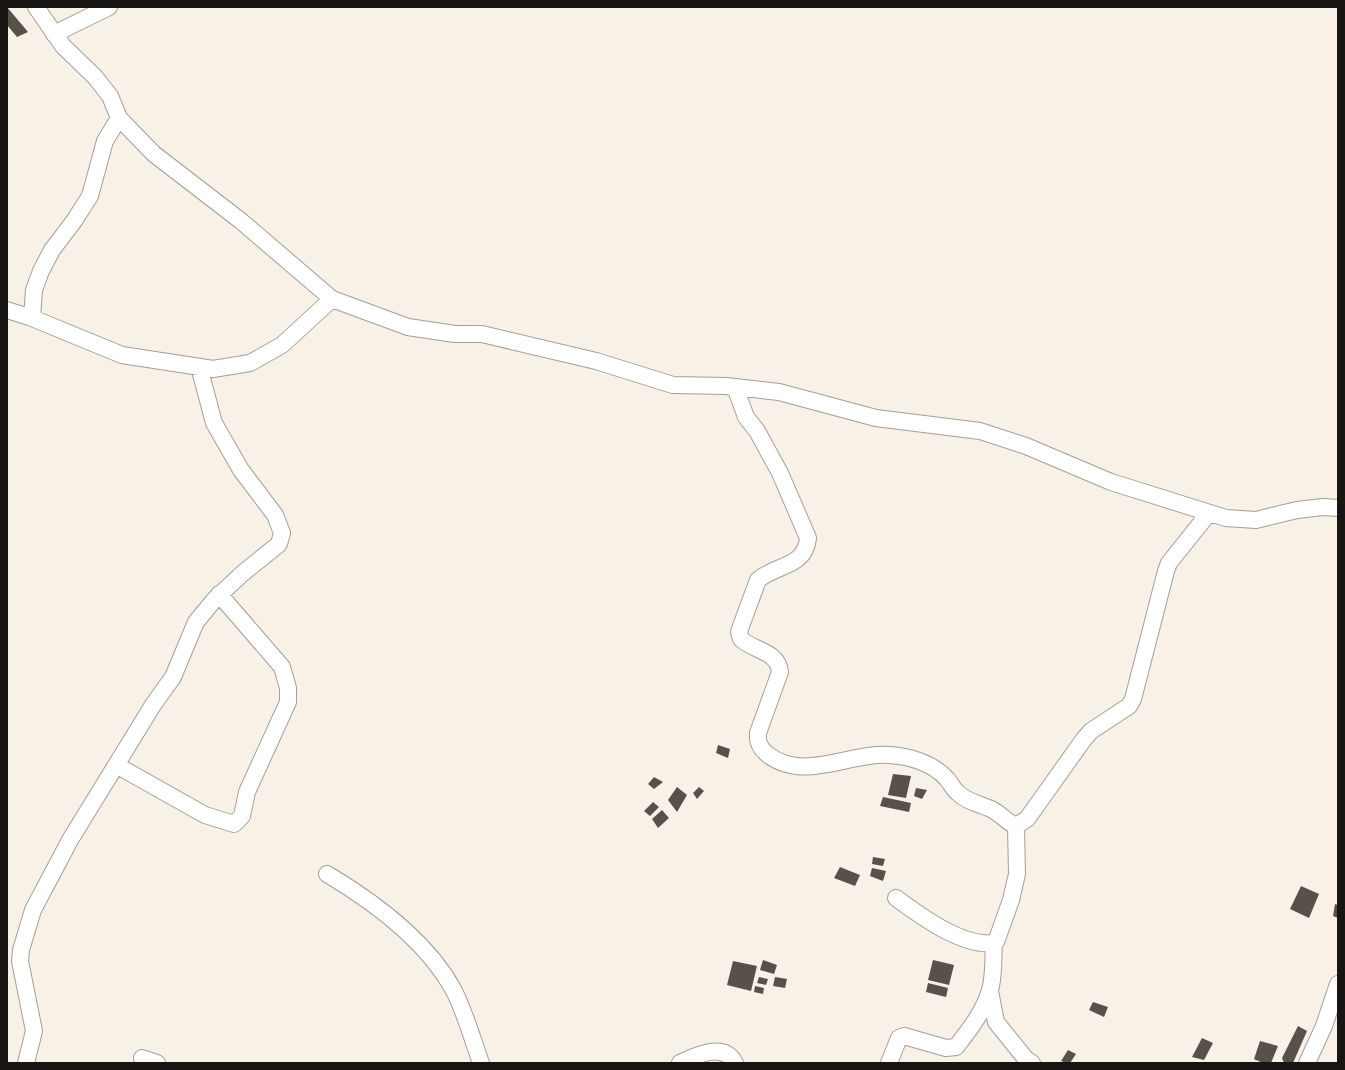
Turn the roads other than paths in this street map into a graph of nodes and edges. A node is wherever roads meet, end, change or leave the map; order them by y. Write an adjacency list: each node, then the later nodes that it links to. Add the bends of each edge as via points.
1 (36, 7): 3 (street)
2 (109, 7): 3 (street)
3 (54, 34): 4 (street, via 110,96)
4 (119, 118): 5 (street, via 154,154 241,220); 7 (street, via 105,141 90,196 52,250 41,271 34,290)
5 (332, 299): 8 (street, via 282,345 250,363 213,369); 9 (street, via 408,327 455,334 482,334 596,361 673,385)
6 (7, 310): 7 (street)
7 (32, 318): 8 (street, via 122,355)
8 (199, 367): 12 (street, via 214,423 241,470 275,515 282,533 280,544 276,548)
9 (735, 387): 11 (street, via 779,392 876,418 980,431 1026,446 1111,482); 14 (street, via 746,417 757,431 780,473 808,538 807,547 796,560 758,580 741,626 742,639 770,654 776,660 780,672 758,733 759,746 772,758 799,766 888,754 923,762 946,778 964,798 992,810)
10 (1338, 508): 11 (street, via 1297,510 1256,520 1226,518)
11 (1209, 513): 14 (street, via 1169,563 1131,703 1091,732 1027,819)
12 (220, 594): 13 (street, via 196,622 173,677); 13 (street, via 282,666 288,688 288,702 247,792 242,816 234,824 205,815)
13 (116, 765): 18 (street, via 70,840 33,910 21,950)
14 (1016, 826): 17 (street, via 1016,874 1011,900)
15 (327, 874): 24 (street, via 400,924 432,960 453,989)
16 (896, 898): 17 (street, via 949,933)
17 (994, 943): 20 (street)
18 (14, 961): 22 (street, via 34,1031)
19 (1338, 984): 29 (street, via 1324,1026)
20 (990, 991): 27 (street, via 972,1026 956,1047 946,1048 904,1036 895,1044); 28 (street, via 996,1022)
21 (142, 1058): 23 (street)
22 (26, 1063)
23 (157, 1063)
24 (481, 1063)
25 (680, 1063): 26 (street, via 711,1050 728,1055)
26 (734, 1063)
27 (889, 1063)
28 (1032, 1063)
29 (1307, 1063)

